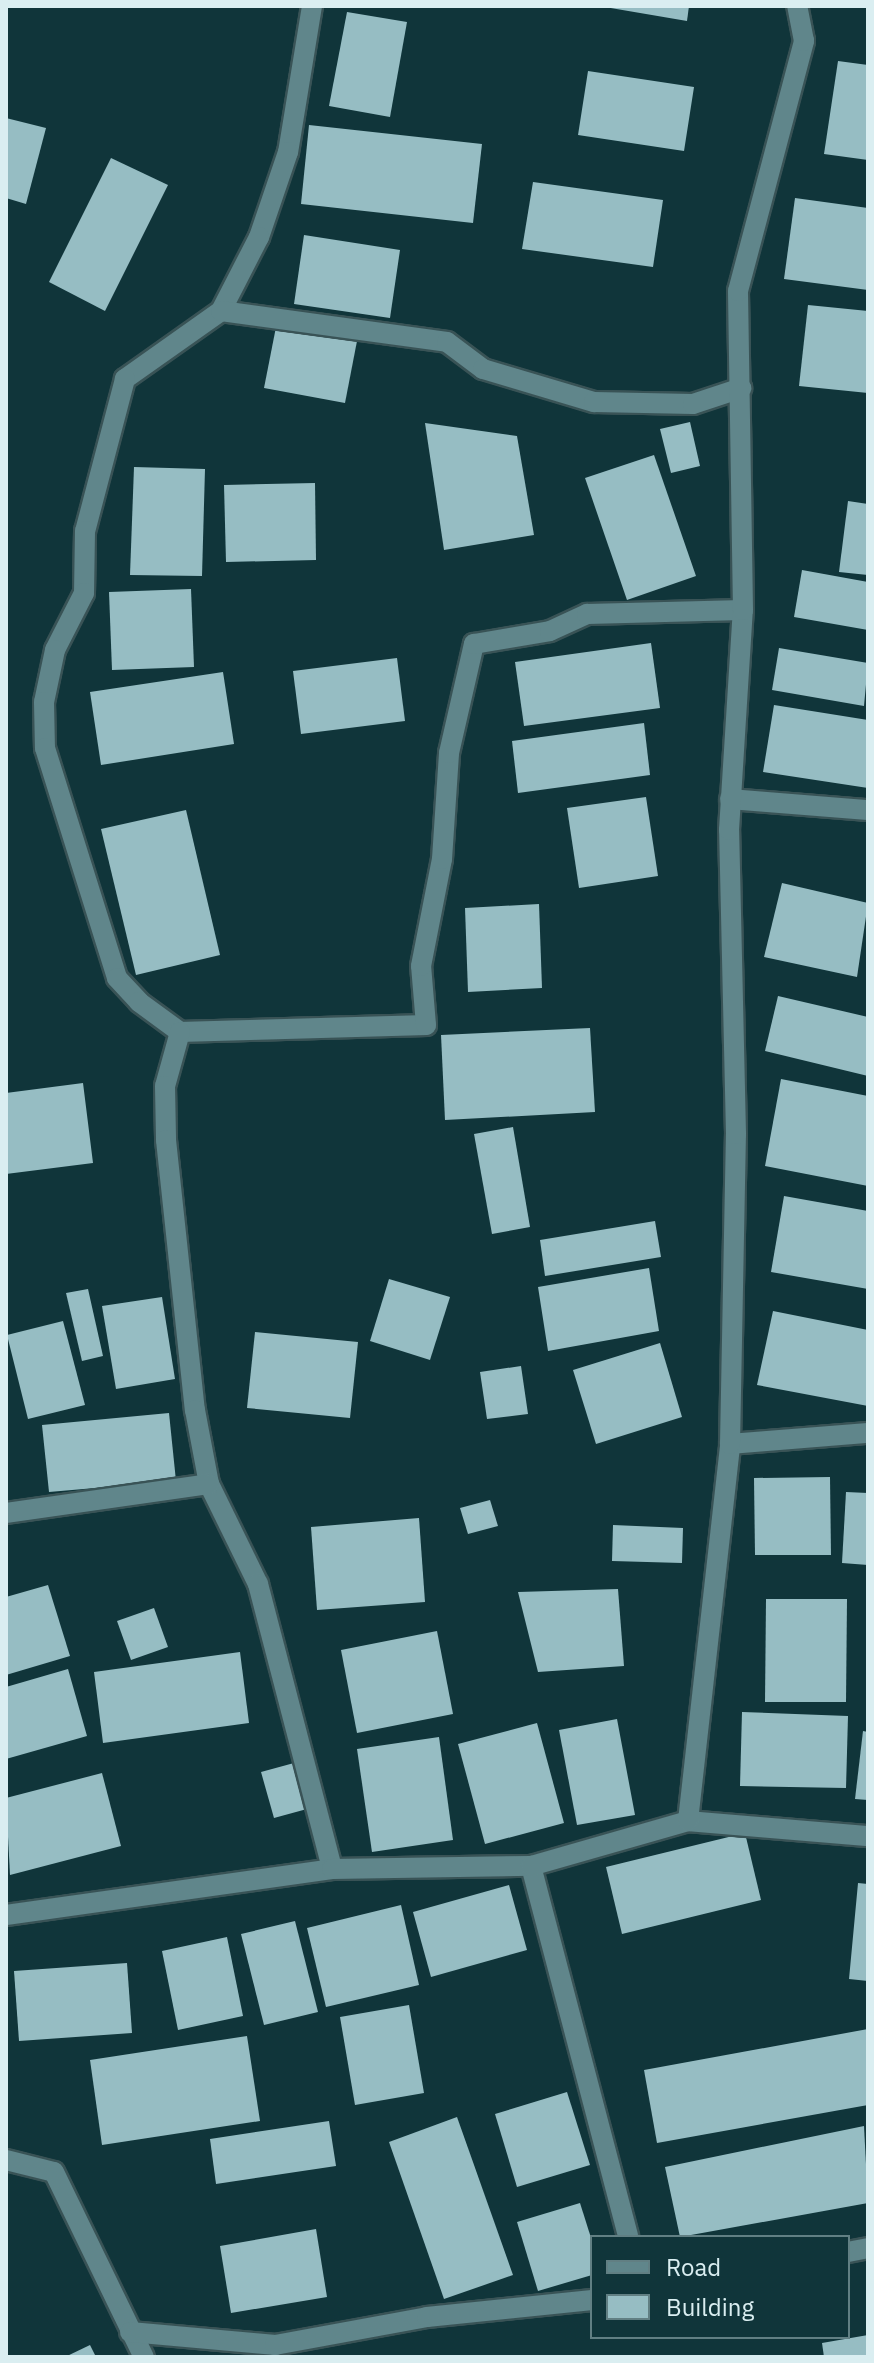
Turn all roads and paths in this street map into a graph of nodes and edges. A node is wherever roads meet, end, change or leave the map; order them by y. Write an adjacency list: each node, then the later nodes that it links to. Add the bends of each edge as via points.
1 (312, 6): 3 (street, via 288,152 259,237)
2 (797, 6): 4 (street, via 804,41 738,291)
3 (221, 311): 4 (street, via 447,342 483,369 594,402 693,404); 8 (street, via 125,379 85,531 84,593 55,650 44,702 45,748 117,978)
4 (741, 388): 5 (street)
5 (743, 610): 6 (street); 8 (street, via 587,614 550,631 474,644 449,753 442,859 421,966 426,1025)
6 (730, 799): 7 (street); 10 (street, via 736,1134)
7 (868, 810)
8 (180, 1032): 11 (street, via 165,1086 166,1140 195,1410)
9 (868, 1433): 10 (street)
10 (730, 1444): 13 (street)
11 (209, 1484): 12 (street); 16 (street, via 258,1584)
12 (6, 1513)
13 (688, 1821): 14 (street); 15 (street)
14 (868, 1836)
15 (531, 1866): 16 (street); 19 (street)
16 (332, 1869): 17 (street)
17 (6, 1915)
18 (6, 2160): 21 (street, via 54,2172)
19 (627, 2235)
20 (590, 2300): 21 (street, via 427,2317 275,2345)
21 (130, 2332): 22 (street)
22 (144, 2357)

